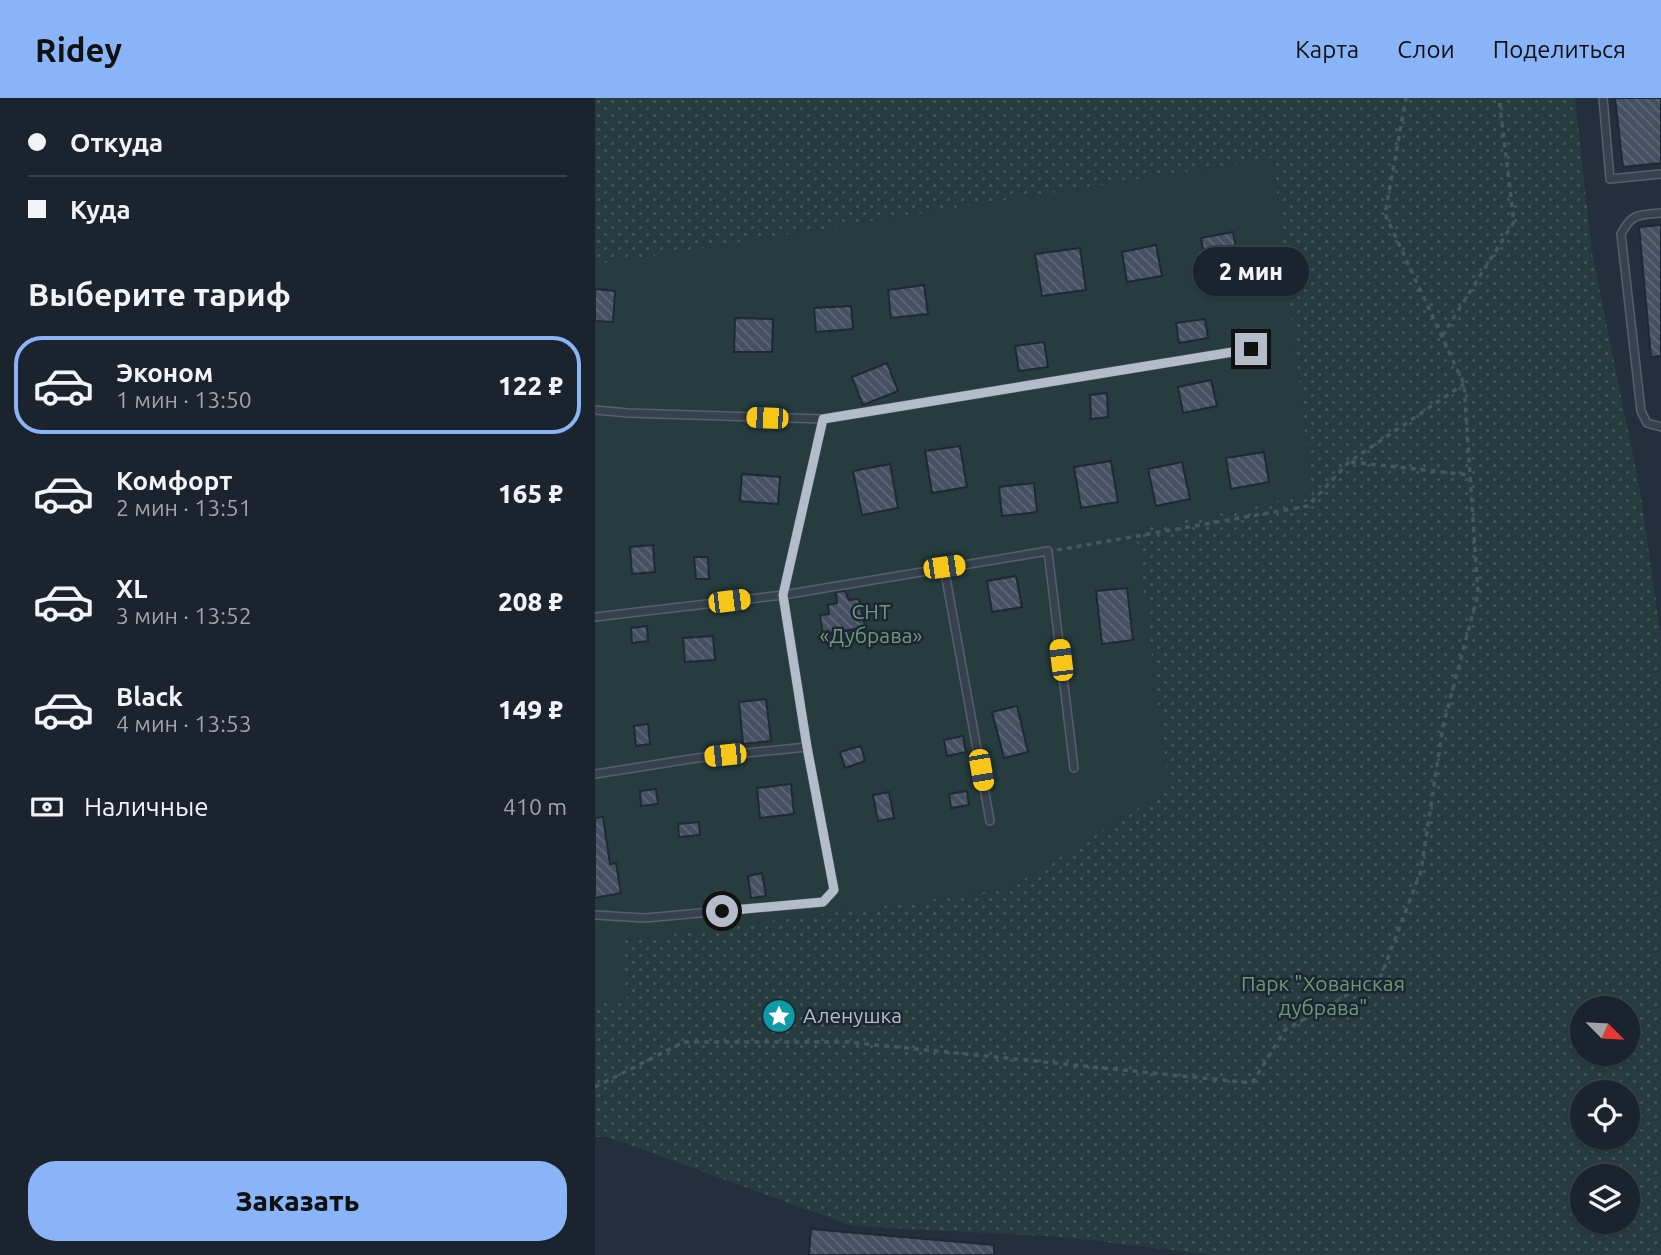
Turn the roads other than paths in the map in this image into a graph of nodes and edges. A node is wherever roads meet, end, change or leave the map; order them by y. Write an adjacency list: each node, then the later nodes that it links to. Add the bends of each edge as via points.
1 (1603, 98): 2 (lane, via 1611,179)
2 (1661, 174)
3 (1661, 213): 7 (lane, via 1636,216 1621,234 1641,411 1647,423)
4 (1251, 349): 6 (lane)
5 (595, 410): 6 (lane)
6 (823, 419): 9 (lane)
7 (1661, 426)
8 (944, 567): 9 (lane); 12 (lane, via 1048,551); 14 (lane)
9 (783, 595): 10 (lane); 11 (lane)
10 (595, 617)
11 (807, 747): 13 (lane); 15 (lane, via 834,890 823,902 645,918)
12 (1074, 768)
13 (595, 774)
14 (990, 821)
15 (595, 915)

